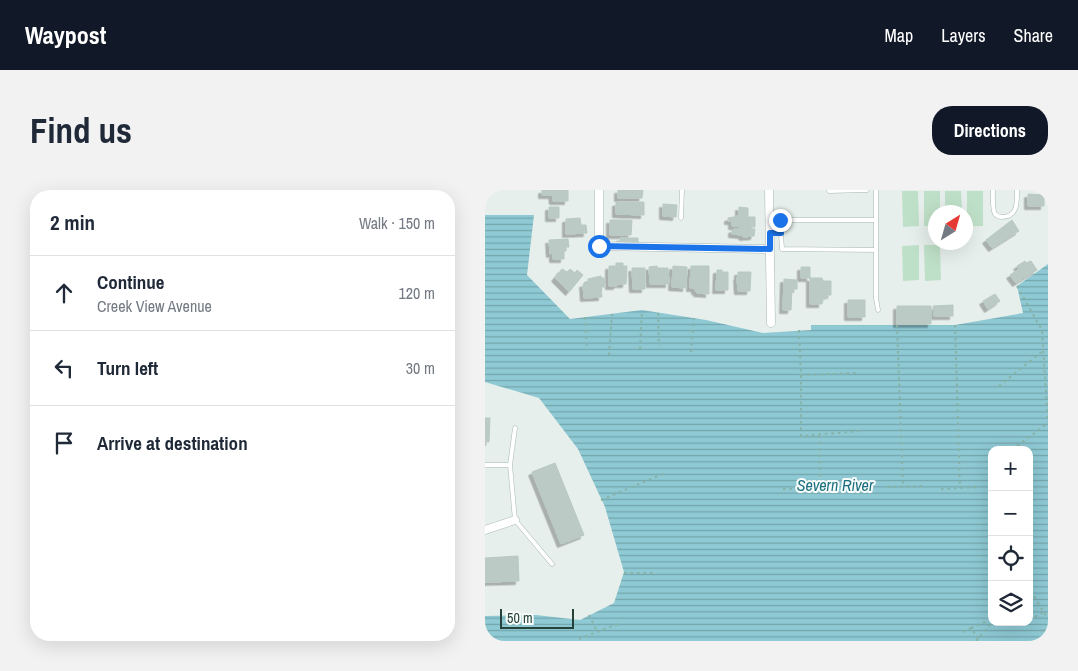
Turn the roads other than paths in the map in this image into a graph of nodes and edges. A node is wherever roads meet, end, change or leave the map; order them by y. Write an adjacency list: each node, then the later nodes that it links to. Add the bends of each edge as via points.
1 (599, 190): 13 (street, via 599,246)
2 (682, 190): 9 (lane)
3 (769, 190): 11 (street)
4 (867, 190): 8 (lane)
5 (876, 190): 10 (lane)
6 (993, 190): 7 (lane, via 994,212 1001,217 1010,216 1015,210)
7 (1017, 190)
8 (829, 191)
9 (681, 218)
10 (876, 220): 12 (lane, via 780,220); 14 (lane)
11 (770, 233): 12 (lane); 13 (street)
12 (781, 233): 14 (lane, via 782,249)
13 (770, 249): 16 (street)
14 (876, 250): 15 (lane)
15 (878, 310)
16 (771, 323)
17 (515, 428): 19 (lane)
18 (485, 465): 19 (lane)
19 (510, 465): 20 (lane)
20 (515, 520): 21 (street); 22 (lane)
21 (485, 530)
22 (552, 564)

